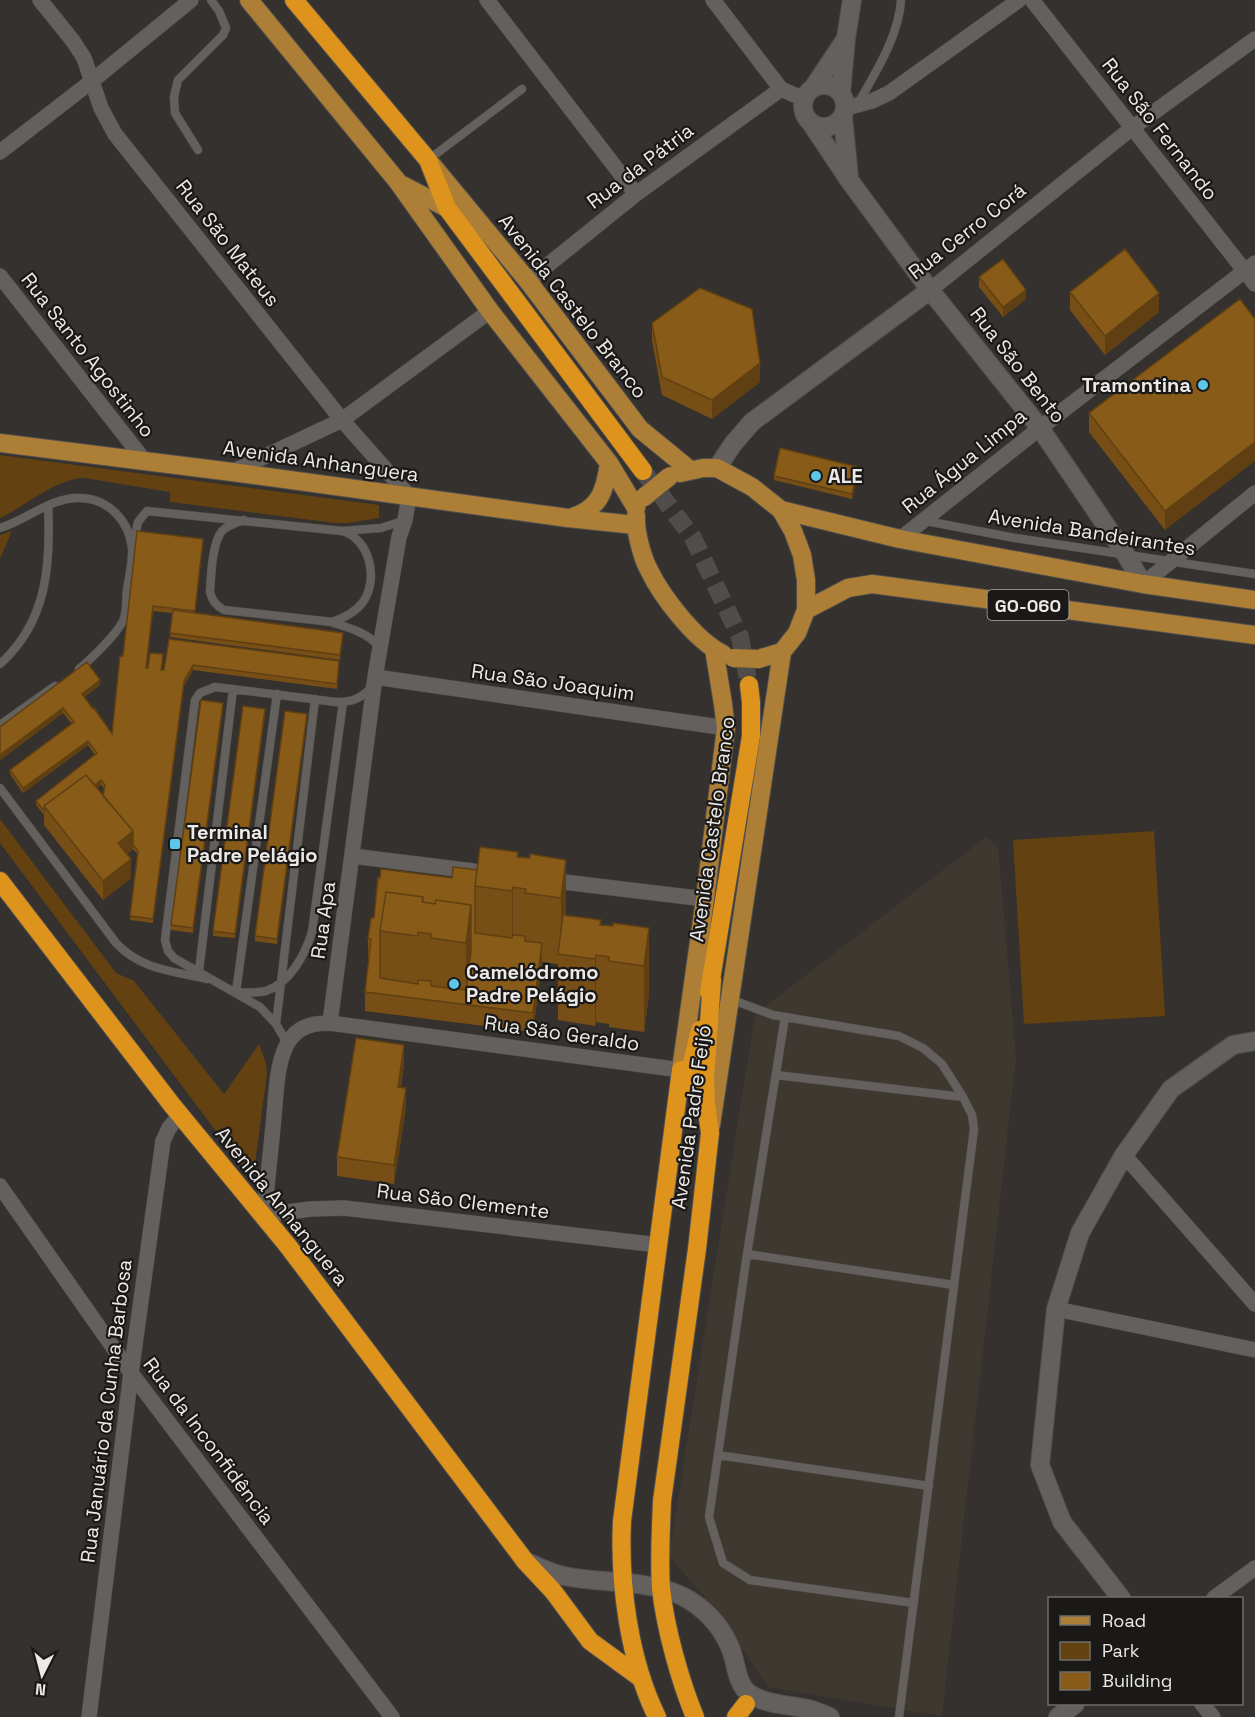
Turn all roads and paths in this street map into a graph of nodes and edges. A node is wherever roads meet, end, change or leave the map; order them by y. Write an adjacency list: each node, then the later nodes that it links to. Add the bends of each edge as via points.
1 (40, 0): 14 (street, Rua São Mateus, via 73,40)
2 (211, 0): 21 (lane, via 226,28 223,36 178,80 174,97 175,113)
3 (249, 0): 25 (main road, Avenida Castelo Branco)
4 (294, 0): 23 (highway, Avenida Castelo Branco)
5 (487, 0): 26 (street)
6 (712, 0): 16 (street)
7 (852, 0): 12 (street)
8 (901, 0): 18 (lane, via 901,12 873,77)
9 (1019, 0): 18 (street, via 889,93)
10 (1032, 0): 20 (street, Rua São Fernando)
11 (183, 3): 14 (street)
12 (846, 39): 17 (street); 18 (street)
13 (1255, 39): 20 (street, Rua Cerro Corá)
14 (92, 81): 22 (street); 34 (street, Rua São Mateus, via 115,134)
15 (522, 89): 23 (lane)
16 (781, 89): 17 (street); 26 (street, Rua da Pátria)
17 (808, 93): 18 (street, via 822,85 833,86); 19 (street, via 803,108)
18 (851, 103): 19 (street, via 834,125 822,127); 24 (street)
19 (811, 123): 24 (street, Rua São Bento)
20 (1132, 128): 28 (street, Rua São Fernando); 32 (street, Rua Cerro Corá)
21 (198, 150)
22 (0, 152)
23 (428, 160): 27 (highway, Avenida Castelo Branco); 30 (main road, Avenida Castelo Branco)
24 (849, 180): 32 (street, Rua São Bento)
25 (398, 182): 27 (main road, Avenida Castelo Branco); 33 (main road, Avenida Castelo Branco)
26 (636, 194): 30 (street, Rua da Pátria)
27 (447, 208): 41 (highway, Avenida Castelo Branco)
28 (1250, 267): 31 (street, Rua São Fernando); 35 (street, Rua Água Limpa)
29 (0, 276): 37 (street, Rua Santo Agostinho)
30 (528, 281): 40 (main road, Avenida Castelo Branco, via 640,429)
31 (1255, 284)
32 (930, 290): 35 (street, Rua São Bento); 39 (street, Rua Cerro Corá, via 752,422)
33 (490, 311): 34 (street); 38 (main road, Avenida Castelo Branco)
34 (342, 420): 42 (street); 44 (street, Rua São Mateus)
35 (1040, 428): 51 (street, Rua Água Limpa); 56 (street, Rua São Bento)
36 (0, 442): 37 (main road, Avenida Anhanguera)
37 (144, 460): 42 (main road, Avenida Anhanguera)
38 (609, 463): 46 (main road, Avenida Castelo Branco); 48 (main road, via 606,484 593,506)
39 (717, 468): 40 (main road); 47 (main road, GO-060, via 752,486)
40 (690, 470): 46 (main road, bridge, via 670,476)
41 (643, 471)
42 (232, 472): 44 (main road, Avenida Anhanguera)
43 (1255, 493): 57 (street)
44 (409, 496): 48 (main road, Avenida Anhanguera); 50 (street, Rua Apa)
45 (48, 506): 52 (lane); 55 (lane, via 81,498 103,504 121,518); 67 (lane, via 49,555 38,610 30,629)
46 (638, 510): 48 (main road, Avenida Anhanguera); 65 (main road, via 648,569 689,627)
47 (781, 510): 54 (main road, GO-060 / GO-060); 61 (main road, via 802,555)
48 (568, 518)
49 (244, 520): 53 (lane); 55 (lane, via 147,510 138,522); 62 (lane, via 223,531 215,548 210,588 215,604 224,610)
50 (405, 520): 53 (lane, via 381,528); 64 (street, Rua Apa)
51 (925, 520): 54 (street, Rua Água Limpa); 56 (lane, Avenida Bandeirantes)
52 (0, 528)
53 (342, 531): 62 (lane, via 348,532 364,549 371,570 370,587 355,611)
54 (900, 539): 59 (main road, GO-060 / GO-060)
55 (132, 550): 68 (lane, via 123,620 97,652)
56 (1126, 555): 57 (lane, Avenida Bandeirantes); 59 (street, Rua São Bento)
57 (1171, 561): 58 (lane, Avenida Bandeirantes); 59 (street)
58 (1255, 574)
59 (1143, 584): 60 (main road, GO-060 / GO-060)
60 (1255, 600)
61 (806, 610): 63 (main road, GO-060 / GO-060, via 848,588 872,584); 66 (main road, via 797,633)
62 (332, 622): 64 (lane, via 357,630)
63 (1255, 635)
64 (380, 647): 70 (street, Rua Apa)
65 (714, 649): 66 (main road, bridge, via 733,658 758,659); 77 (main road, Avenida Padre Feijó)
66 (782, 652): 89 (main road, Avenida Padre Feijó)
67 (0, 664)
68 (72, 674)
69 (63, 681): 76 (lane)
70 (375, 681): 75 (lane, via 357,700); 77 (street, Rua São Joaquim); 79 (street, Rua Apa)
71 (749, 685): 86 (highway, Avenida Castelo Branco, via 751,736)
72 (233, 689): 73 (lane); 84 (lane); 84 (lane, via 207,689 195,700 165,931 168,951)
73 (277, 694): 74 (lane); 88 (lane)
74 (315, 699): 75 (lane); 87 (lane)
75 (343, 702): 87 (lane, via 312,932 293,970)
76 (0, 725)
77 (726, 728): 83 (main road, Avenida Padre Feijó)
78 (0, 788): 85 (lane, via 125,952 149,966)
79 (352, 856): 80 (street); 91 (street, Rua Apa)
80 (493, 873)
81 (528, 877): 83 (street)
82 (0, 881): 98 (highway, Avenida Anhanguera)
83 (705, 899): 95 (main road, Avenida Padre Feijó)
84 (199, 971): 85 (lane)
85 (214, 980): 88 (lane)
86 (712, 980): 99 (highway, Avenida Castelo Branco, via 683,1102); 100 (highway, Avenida Castelo Branco, via 705,1078)
87 (281, 982): 88 (lane, via 268,990); 92 (lane)
88 (236, 992): 92 (lane, via 260,1007)
89 (730, 999): 90 (lane); 100 (main road, Avenida Padre Feijó)
90 (785, 1017): 96 (lane); 97 (lane, via 899,1036 923,1048 942,1064)
91 (330, 1023): 94 (street, via 307,1026); 95 (street, Rua São Geraldo)
92 (276, 1024): 94 (lane)
93 (1255, 1041): 101 (street, via 1233,1045 1171,1089)
94 (287, 1044): 103 (street, via 280,1069)
95 (681, 1070): 99 (highway, Avenida Padre Feijó)
96 (776, 1075): 97 (lane); 105 (lane)
97 (963, 1097): 106 (lane, via 974,1129)
98 (180, 1115): 103 (highway, Avenida Anhanguera); 110 (street, Rua Januário da Cunha Barbosa, via 163,1142)
99 (672, 1130): 104 (highway, Avenida Padre Feijó)
100 (710, 1133): 116 (highway, Avenida Padre Feijó, via 662,1501)
101 (1124, 1155): 107 (street); 108 (street, via 1080,1233)
102 (0, 1186): 110 (street, Rua da Inconfidência)
103 (264, 1215): 104 (street, Rua São Clemente, via 344,1208); 113 (highway, Avenida Anhanguera)
104 (658, 1245): 115 (highway, Avenida Padre Feijó, via 622,1521)
105 (747, 1254): 106 (lane); 111 (lane)
106 (954, 1285): 112 (lane)
107 (1255, 1304)
108 (1056, 1310): 109 (street); 117 (street, via 1040,1465 1062,1522)
109 (1255, 1350)
110 (130, 1373): 125 (street, Rua Januário da Cunha Barbosa); 126 (street, Rua da Inconfidência)
111 (718, 1455): 112 (lane); 119 (lane, via 709,1517 723,1563 750,1580)
112 (929, 1486): 119 (lane)
113 (525, 1561): 115 (street, via 562,1576); 120 (highway, Avenida Anhanguera, via 590,1641)
114 (1255, 1568): 118 (street)
115 (622, 1582): 116 (street); 120 (highway)
116 (662, 1589): 123 (street, via 714,1637); 124 (street, via 682,1596 712,1618 729,1645 744,1689 752,1696); 128 (highway, via 675,1656)
117 (1119, 1597)
118 (1217, 1597)
119 (914, 1603): 130 (lane)
120 (642, 1679): 127 (highway)
121 (1074, 1705): 131 (street)
122 (1203, 1705): 132 (street)
123 (741, 1711): 124 (street)
124 (807, 1714): 129 (street)
125 (89, 1717)
126 (392, 1717)
127 (657, 1717)
128 (695, 1717)
129 (830, 1717)
130 (899, 1717)
131 (1058, 1717)
132 (1213, 1717)

